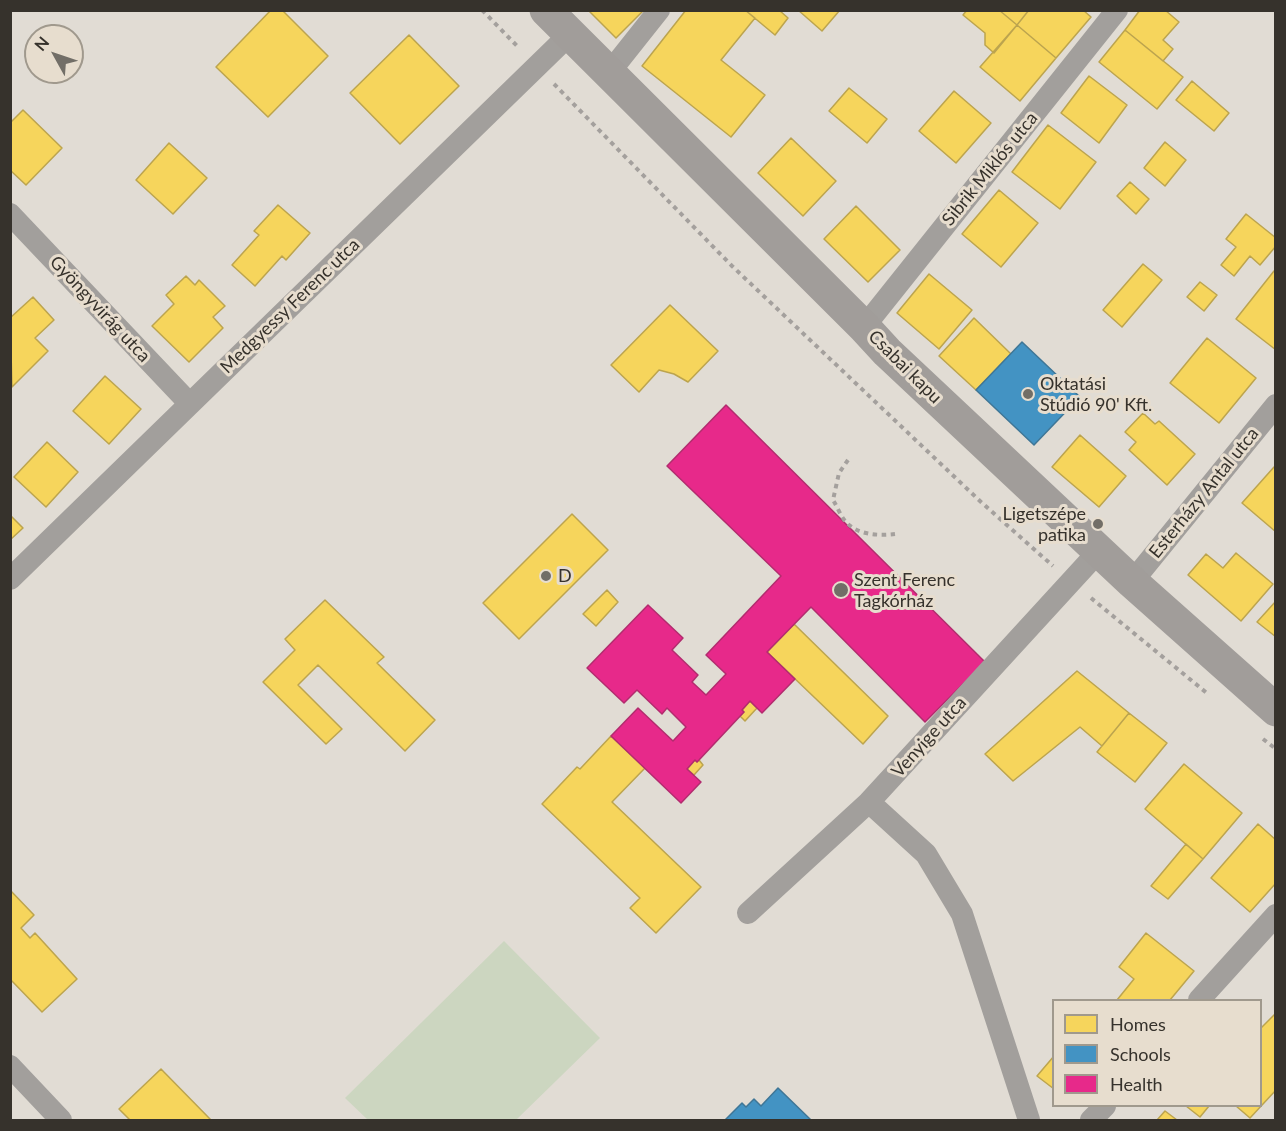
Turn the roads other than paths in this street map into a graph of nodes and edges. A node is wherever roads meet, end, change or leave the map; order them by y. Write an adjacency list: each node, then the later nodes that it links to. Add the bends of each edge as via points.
1 (546, 10): 4 (street, Csabai kapu)
2 (659, 10): 5 (street)
3 (1117, 10): 7 (street, Sibrik Miklós utca)
4 (570, 34): 5 (street, Csabai kapu); 8 (street, Medgyessy Ferenc utca)
5 (609, 73): 7 (street, Csabai kapu)
6 (10, 214): 8 (street, Gyöngyvirág utca)
7 (864, 327): 10 (street, Csabai kapu)
8 (190, 404): 11 (street, Medgyessy Ferenc utca)
9 (1275, 405): 12 (street, Esterházy Antal utca)
10 (1099, 551): 12 (street, Csabai kapu); 14 (street, Venyige utca)
11 (10, 579)
12 (1132, 582): 13 (street, Csabai kapu)
13 (1267, 723)
14 (869, 802): 15 (street, Venyige utca); 21 (street, via 927,854 962,914)
15 (748, 913)
16 (1275, 915): 17 (street)
17 (1200, 999)
18 (10, 1066): 20 (street)
19 (1104, 1107): 22 (street)
20 (61, 1120)
21 (1029, 1120)
22 (1091, 1120)

